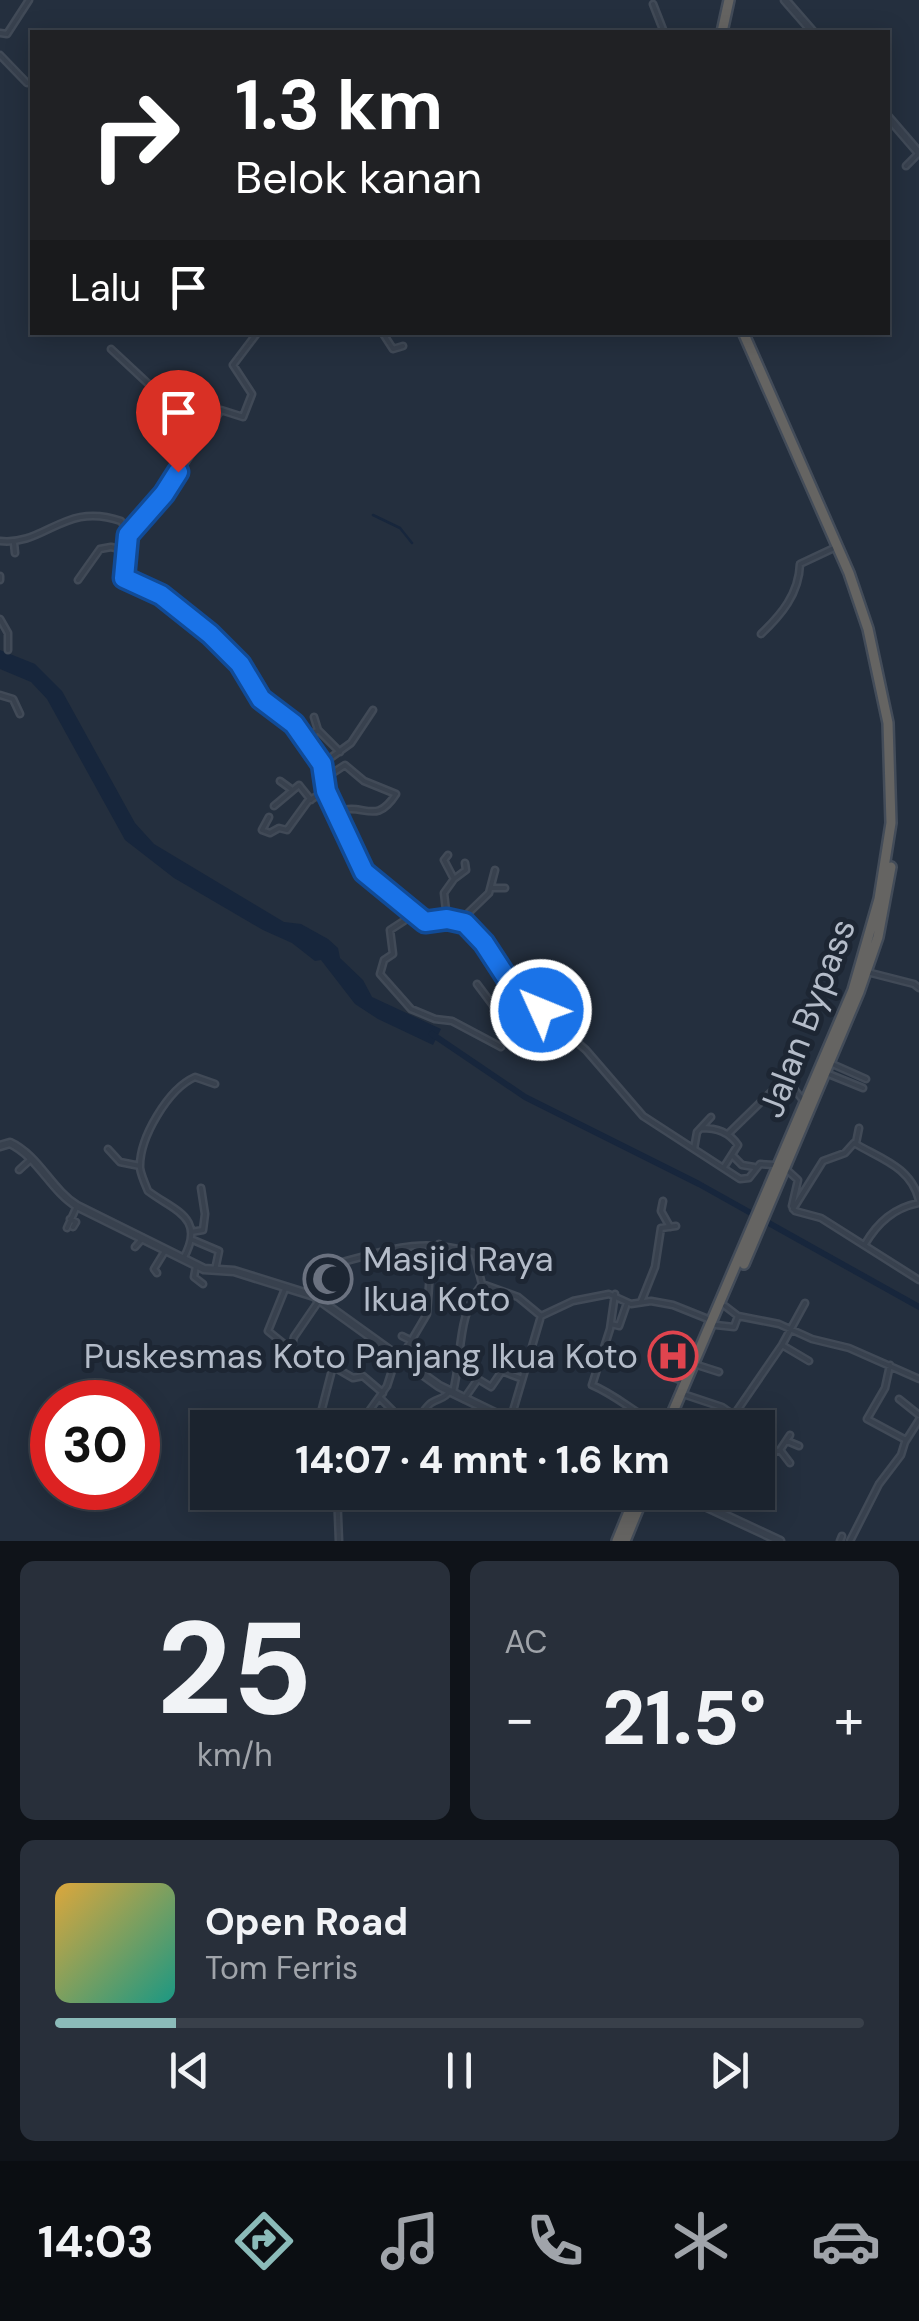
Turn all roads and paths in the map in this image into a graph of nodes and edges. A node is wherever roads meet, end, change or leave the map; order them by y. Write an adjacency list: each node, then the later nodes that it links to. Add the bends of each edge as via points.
1 (29, 0): 8 (street)
2 (726, 0): 6 (highway)
3 (785, 0): 7 (street)
4 (653, 4): 5 (street)
5 (663, 30)
6 (720, 30)
7 (812, 30)
8 (1, 36)
9 (0, 55): 10 (street)
10 (27, 83)
11 (890, 119): 12 (street)
12 (919, 153): 13 (street)
13 (906, 166)
14 (256, 335): 20 (street)
15 (384, 335): 17 (street, via 395,349)
16 (747, 335): 22 (highway, Jalan Bypass)
17 (403, 346)
18 (111, 348): 21 (street, via 156,390)
19 (225, 359): 20 (street)
20 (233, 365): 21 (street, via 252,398 243,417 222,409)
21 (210, 426): 23 (street)
22 (823, 507): 26 (highway, Jalan Bypass); 58 (highway, Jalan Bypass, via 876,637 896,760 890,878)
23 (128, 535): 25 (street, via 120,521 83,515); 27 (street)
24 (0, 542): 25 (street)
25 (14, 543): 28 (street)
26 (838, 546): 31 (street, via 801,563 789,603); 63 (highway, Jalan Bypass, via 874,651 888,723 891,792 880,899)
27 (128, 550): 29 (street, via 100,549); 38 (street, via 125,580 161,595 210,634 240,664 261,699)
28 (15, 553)
29 (78, 580)
30 (0, 619): 32 (street)
31 (761, 634)
32 (8, 650)
33 (0, 694): 35 (street, via 13,699)
34 (373, 710): 39 (street)
35 (20, 714)
36 (314, 717): 37 (street)
37 (318, 730): 38 (street); 39 (street)
38 (305, 738): 40 (street)
39 (340, 752): 40 (street)
40 (322, 764): 41 (street)
41 (325, 778): 44 (street); 47 (street, via 345,765 364,782 396,794 381,812)
42 (280, 782): 43 (street)
43 (292, 790): 45 (street, via 300,786); 46 (street)
44 (326, 791): 45 (street); 47 (street)
45 (311, 800): 48 (street, via 287,830 262,830)
46 (274, 806)
47 (336, 813): 55 (street, via 364,872)
48 (269, 817)
49 (448, 854): 52 (street, via 444,860)
50 (465, 863): 52 (street)
51 (494, 870): 53 (street)
52 (454, 880): 56 (street, via 444,894)
53 (491, 888): 54 (street); 57 (street)
54 (505, 888)
55 (416, 913): 56 (street, via 427,923); 65 (street, via 390,930 393,954 380,974 411,1008)
56 (447, 919): 57 (street)
57 (460, 920): 60 (street)
58 (867, 972): 61 (street); 63 (highway, Jalan Bypass)
59 (477, 984): 62 (street)
60 (515, 988): 62 (street); 78 (street, via 586,1050 643,1116)
61 (919, 988)
62 (497, 1009): 64 (street)
63 (846, 1018): 66 (highway, Jalan Bypass); 70 (highway, Jalan Bypass)
64 (508, 1024)
65 (500, 1048)
66 (828, 1068): 67 (street); 69 (street); 84 (highway, Jalan Bypass)
67 (866, 1079)
68 (216, 1084): 81 (street, via 195,1077 181,1086 148,1131)
69 (863, 1088)
70 (806, 1103): 74 (street, via 789,1080); 84 (highway, Jalan Bypass)
71 (711, 1116): 72 (street)
72 (701, 1128): 74 (street); 78 (street)
73 (859, 1128): 75 (street)
74 (728, 1134): 79 (street, via 738,1146)
75 (856, 1143): 88 (street, via 905,1173); 90 (street, via 823,1161)
76 (0, 1146): 80 (street, via 14,1144)
77 (108, 1149): 81 (street, via 120,1162)
78 (694, 1149): 82 (street)
79 (733, 1156): 82 (street); 83 (street)
80 (31, 1159): 85 (street); 89 (street)
81 (140, 1166): 92 (street, via 149,1193 180,1210)
82 (724, 1167): 83 (street, via 744,1180)
83 (757, 1167): 84 (street)
84 (782, 1168): 90 (street, via 798,1180); 99 (highway, Jalan Bypass)
85 (19, 1170)
86 (201, 1188): 92 (street, via 203,1230)
87 (663, 1201): 110 (street, via 661,1211 673,1226 660,1230)
88 (919, 1202): 96 (street, via 885,1218)
89 (77, 1206): 91 (street); 93 (street)
90 (793, 1209): 96 (street)
91 (70, 1228)
92 (191, 1232): 94 (street)
93 (143, 1238): 97 (street); 98 (street)
94 (192, 1240): 100 (street); 102 (street, via 220,1252)
95 (439, 1244): 106 (street, via 474,1253); 109 (street, via 334,1264 333,1284); 120 (street, via 428,1311)
96 (864, 1246): 104 (street)
97 (136, 1247)
98 (165, 1250): 100 (street); 103 (street)
99 (747, 1250): 113 (highway, Jalan Bypass); 117 (highway, Jalan Bypass)
100 (183, 1259): 101 (street)
101 (196, 1266): 102 (street); 105 (street, via 194,1277)
102 (215, 1270): 107 (street)
103 (158, 1272)
104 (919, 1280)
105 (203, 1284)
106 (482, 1284): 114 (street, via 518,1297); 126 (street, via 463,1317)
107 (285, 1288): 109 (street); 122 (street, via 268,1331)
108 (615, 1294): 111 (street); 114 (street, via 572,1301); 116 (street)
109 (319, 1298): 122 (street); 123 (street)
110 (641, 1302): 111 (street); 117 (street, via 673,1304)
111 (628, 1303): 116 (street, via 620,1326)
112 (806, 1303): 118 (street)
113 (724, 1306): 115 (street); 117 (highway, Jalan Bypass)
114 (541, 1316): 132 (street)
115 (738, 1316): 117 (street, via 734,1327); 118 (street)
116 (611, 1324): 144 (street, via 592,1385)
117 (714, 1324): 127 (highway, Jalan Bypass)
118 (790, 1331): 121 (street); 128 (street)
119 (402, 1336): 120 (street)
120 (412, 1341): 123 (street)
121 (782, 1345): 125 (street); 148 (street)
122 (291, 1349): 129 (street)
123 (399, 1357): 135 (street); 136 (street)
124 (442, 1360): 126 (street)
125 (808, 1361)
126 (459, 1364): 135 (street)
127 (696, 1365): 130 (street); 134 (highway, Jalan Bypass); 137 (highway, Jalan Bypass)
128 (890, 1365): 133 (street); 150 (street, via 868,1420)
129 (333, 1366): 136 (street, via 355,1379 363,1376); 140 (street)
130 (719, 1372)
131 (662, 1374): 134 (street)
132 (521, 1378): 138 (street, via 502,1371 491,1387 478,1379); 143 (street)
133 (919, 1379)
134 (686, 1382): 145 (highway, Jalan Bypass)
135 (451, 1393): 136 (street, via 411,1424); 138 (street)
136 (381, 1395): 141 (street)
137 (686, 1395): 146 (highway, Jalan Bypass); 147 (street)
138 (464, 1399): 142 (street)
139 (899, 1399): 149 (street)
140 (321, 1410)
141 (370, 1410)
142 (487, 1410)
143 (513, 1410)
144 (631, 1410)
145 (675, 1410)
146 (680, 1410)
147 (727, 1410)
148 (737, 1410)
149 (918, 1420): 150 (street)
150 (906, 1440): 163 (street)
151 (799, 1446): 152 (street, via 788,1438)
152 (780, 1450): 153 (street); 154 (street)
153 (775, 1452)
154 (790, 1463)
155 (336, 1510): 159 (street)
156 (630, 1510): 160 (highway)
157 (638, 1510): 161 (highway)
158 (721, 1510): 162 (street)
159 (340, 1541)
160 (617, 1541)
161 (625, 1541)
162 (780, 1541)
163 (850, 1541)

